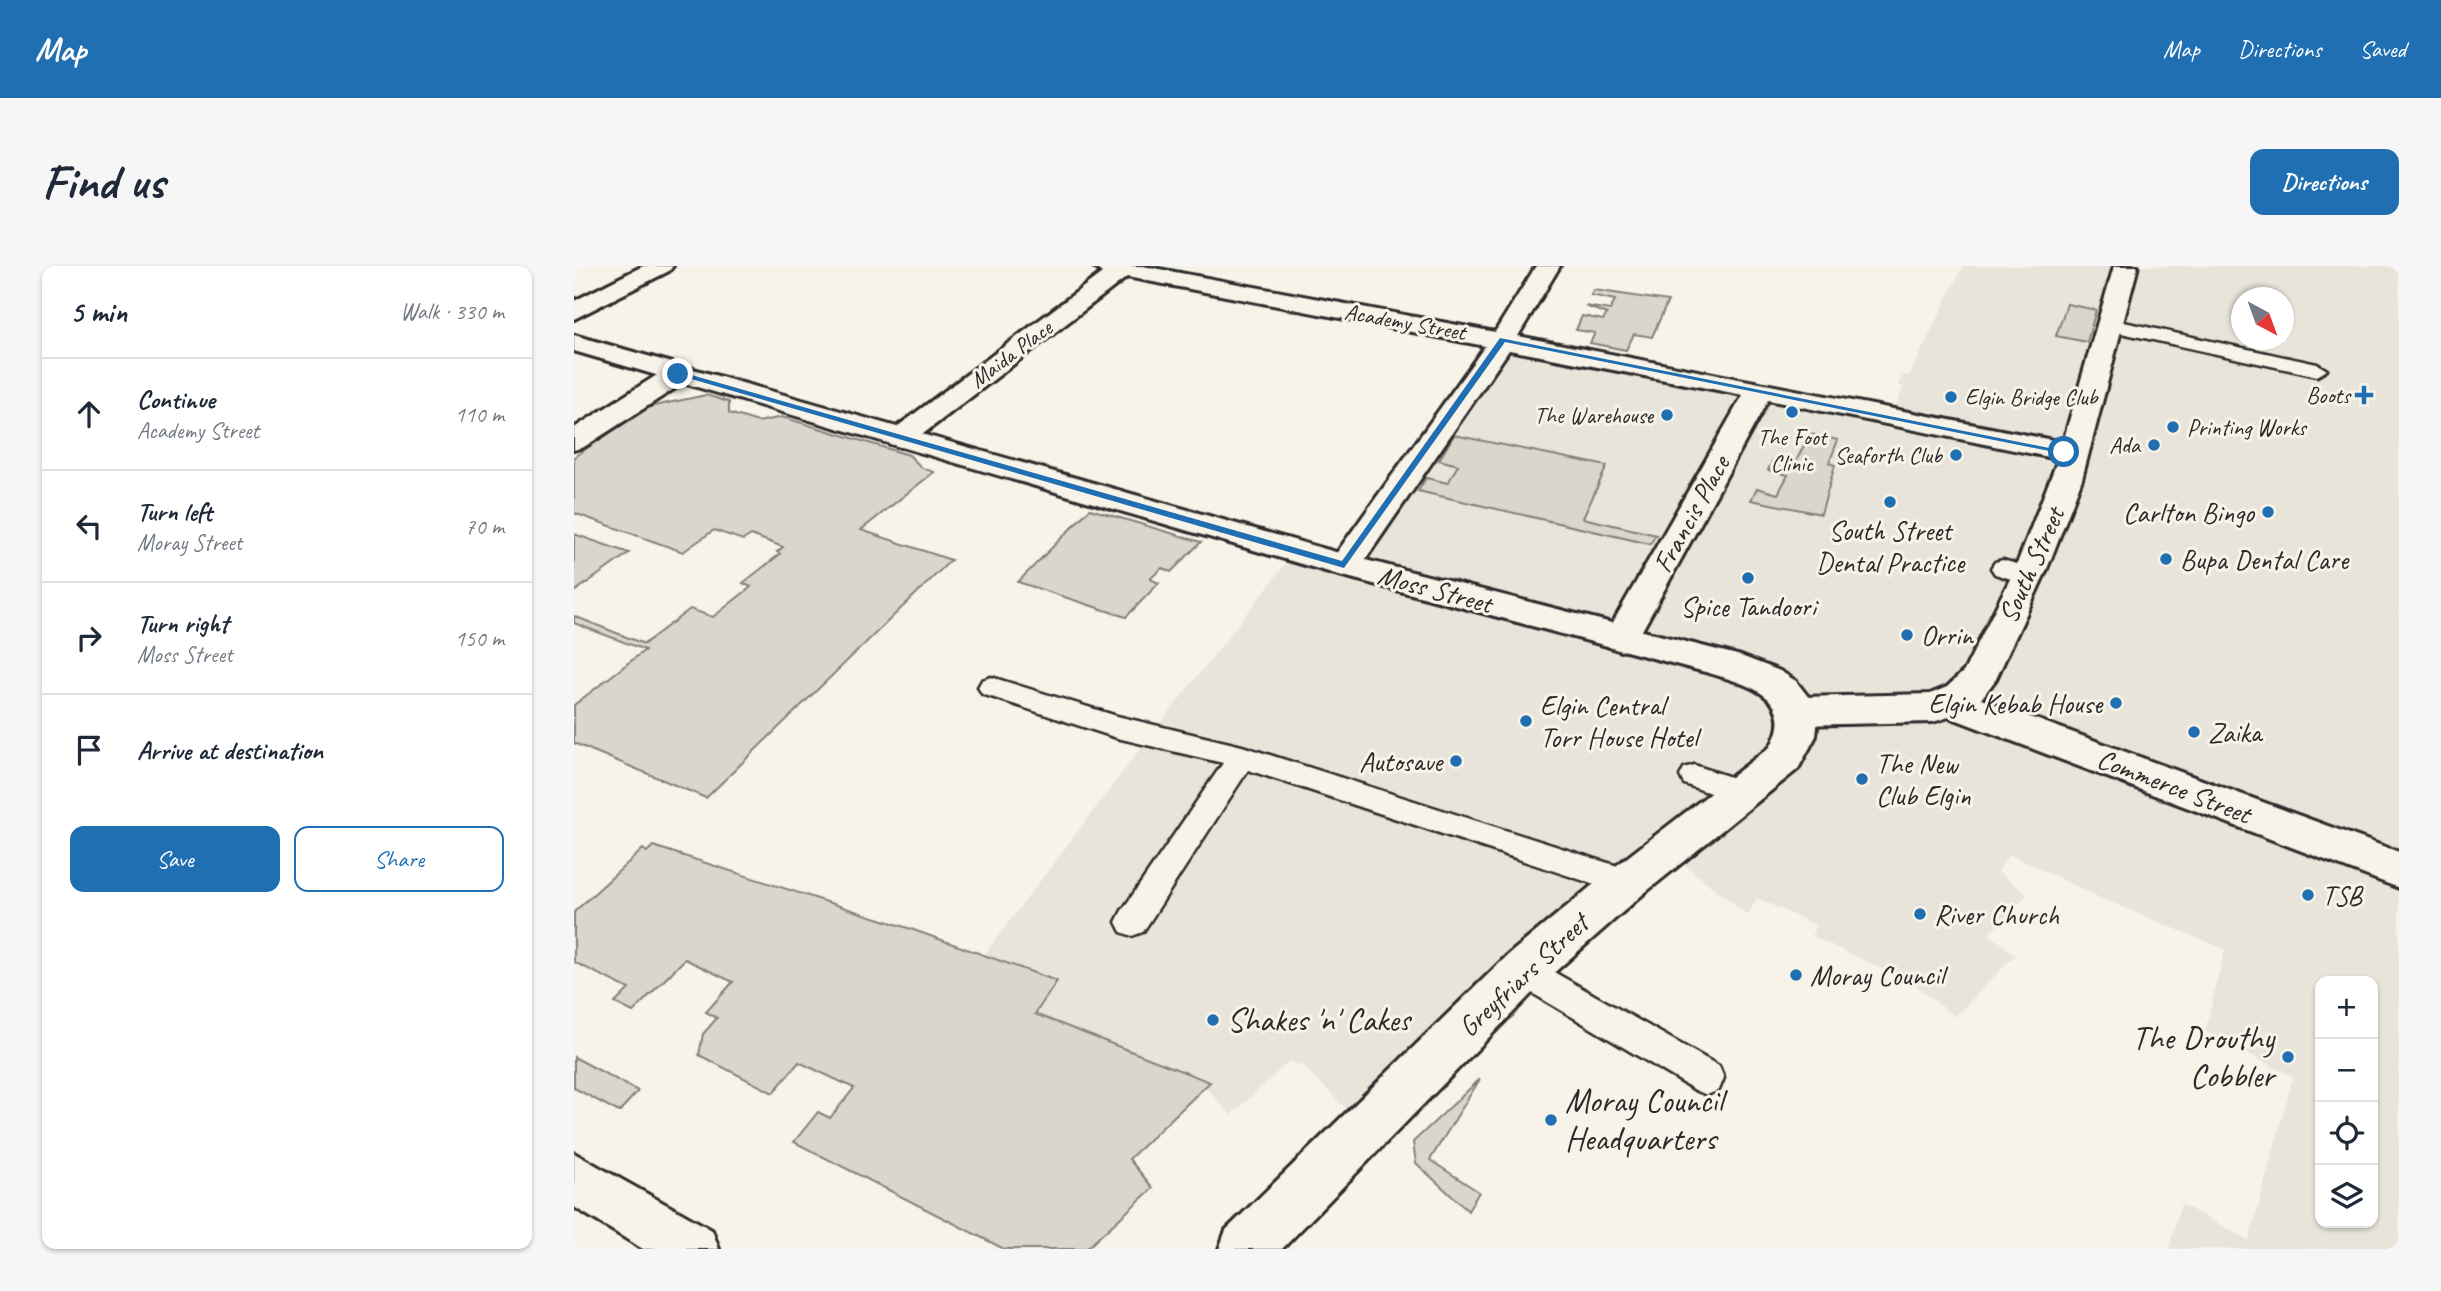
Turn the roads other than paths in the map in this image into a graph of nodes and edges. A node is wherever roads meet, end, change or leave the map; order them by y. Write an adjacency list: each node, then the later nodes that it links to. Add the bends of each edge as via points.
1 (661, 266): 5 (street)
2 (1549, 266): 7 (street)
3 (2126, 266): 6 (street, South Street)
4 (1113, 268): 7 (street, Academy Street); 12 (street, Maida Place)
5 (574, 311)
6 (2110, 325): 9 (lane); 14 (street, South Street)
7 (1503, 340): 11 (street, Academy Street); 15 (street)
8 (574, 343): 10 (street, Moss Street)
9 (2317, 370)
10 (678, 374): 12 (street, Moss Street); 13 (street)
11 (1760, 390): 14 (street, Academy Street); 16 (street, Francis Place)
12 (900, 438): 15 (street, Moss Street)
13 (574, 441)
14 (2075, 454): 18 (street, South Street, via 2015,572 1978,679)
15 (1344, 565): 16 (street, Moss Street)
16 (1622, 638): 19 (street, Moss Street, via 1756,675 1790,695)
17 (991, 687): 20 (lane, via 1116,727)
18 (1950, 702): 19 (street, South Street, via 1922,709); 23 (street, Commerce Street)
19 (1799, 711): 22 (street, Greyfriars Street, via 1800,728 1792,748)
20 (1242, 757): 24 (lane); 25 (lane)
21 (1694, 776): 22 (lane)
22 (1742, 792): 24 (street, Greyfriars Street)
23 (2399, 870)
24 (1627, 882): 26 (street, Greyfriars Street)
25 (1132, 922)
26 (1524, 970): 27 (lane); 30 (street, Greyfriars Street)
27 (1707, 1078)
28 (574, 1178): 29 (street)
29 (692, 1249)
30 (1245, 1249)

